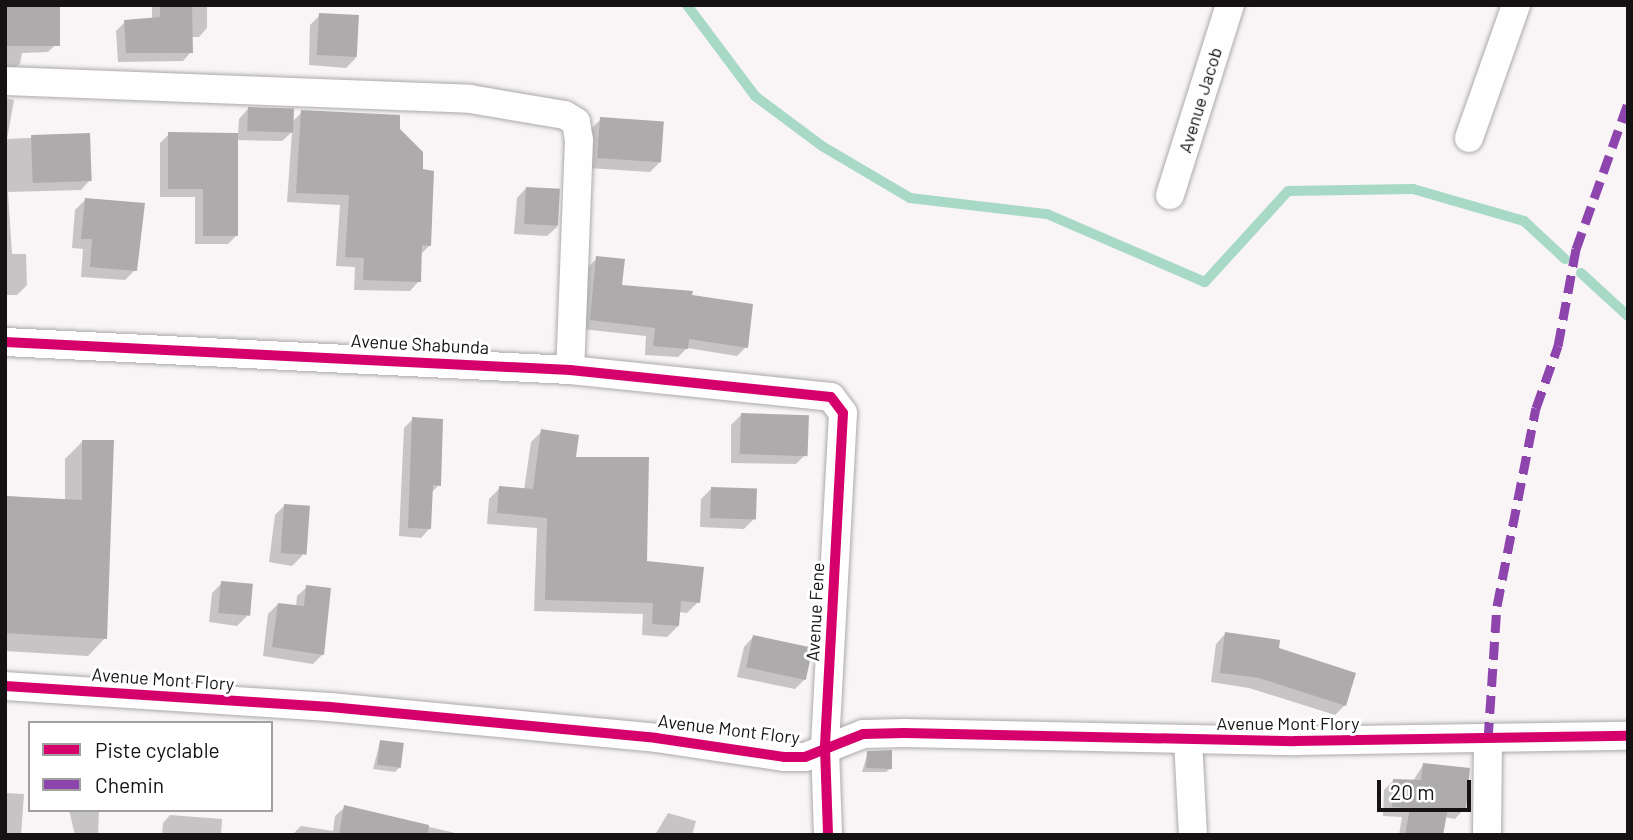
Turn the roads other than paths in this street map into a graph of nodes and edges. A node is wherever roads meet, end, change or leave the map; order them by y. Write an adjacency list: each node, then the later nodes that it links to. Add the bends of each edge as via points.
1 (1230, 5): 5 (street, Avenue Jacob)
2 (1516, 5): 4 (street)
3 (5, 80): 7 (street, via 470,99 565,115 576,122 579,140)
4 (1469, 138)
5 (1170, 195)
6 (5, 342): 7 (street, Avenue Shabunda)
7 (570, 370): 8 (street, Avenue Shabunda)
8 (831, 397): 13 (street, Avenue Fene, via 843,412)
9 (5, 686): 13 (street, Avenue Mont Flory, via 344,708 656,738 784,757 804,757)
10 (1628, 736): 12 (street, Avenue Mont Flory)
11 (1188, 740): 12 (street, Avenue Mont Flory); 13 (street, Avenue Mont Flory, via 904,733 863,734); 15 (street)
12 (1488, 740): 16 (street)
13 (825, 748): 14 (street, Avenue Fene)
14 (828, 835)
15 (1193, 835)
16 (1487, 835)

